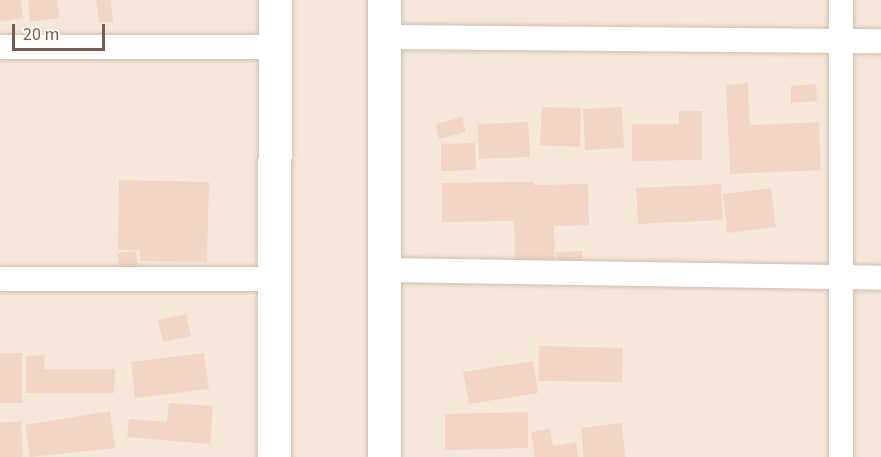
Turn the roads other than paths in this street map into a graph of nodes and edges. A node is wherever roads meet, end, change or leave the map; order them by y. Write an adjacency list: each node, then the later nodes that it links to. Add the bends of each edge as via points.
1 (275, 0): 8 (street)
2 (384, 0): 4 (street)
3 (841, 0): 5 (street)
4 (384, 37): 5 (street); 9 (street)
5 (841, 41): 6 (street); 10 (street)
6 (881, 41)
7 (0, 46): 8 (street)
8 (275, 47): 13 (street)
9 (384, 270): 10 (street); 15 (street)
10 (841, 278): 11 (street); 16 (street)
11 (881, 278)
12 (0, 279): 13 (street)
13 (274, 279): 14 (street)
14 (274, 457)
15 (384, 457)
16 (841, 457)

